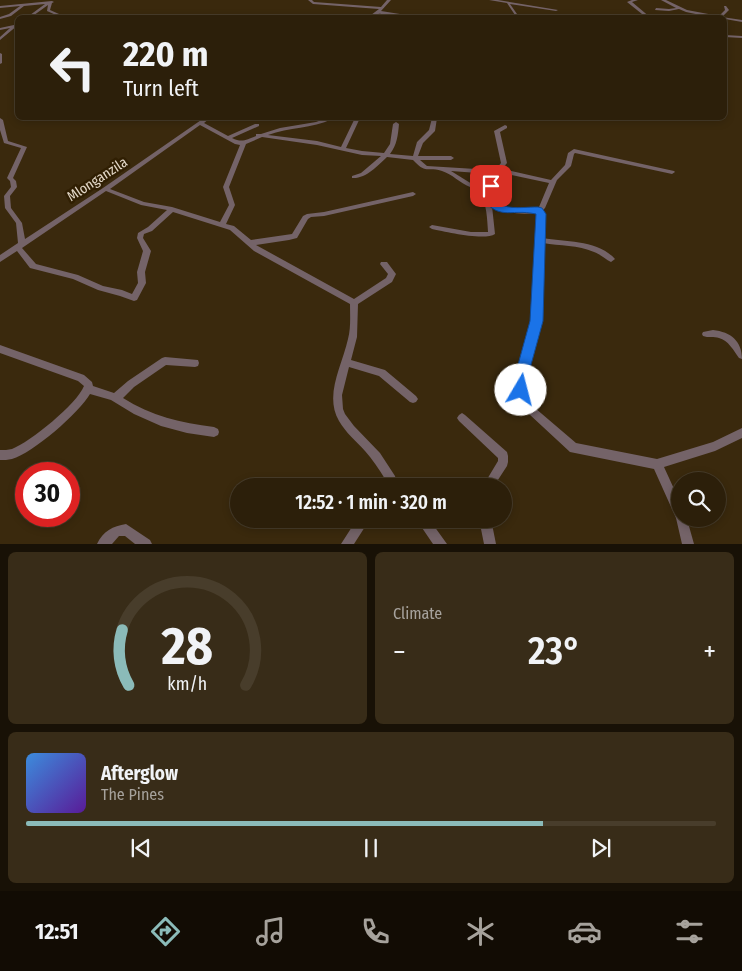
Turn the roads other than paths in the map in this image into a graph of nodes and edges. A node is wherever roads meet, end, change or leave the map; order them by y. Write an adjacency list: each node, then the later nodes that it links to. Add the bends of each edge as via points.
1 (310, 0): 13 (street)
2 (389, 0): 13 (street)
3 (491, 0): 7 (street)
4 (636, 0): 22 (street, via 629,4)
5 (663, 0): 11 (street)
6 (53, 2): 8 (street); 15 (street, via 48,9); 16 (street)
7 (508, 4): 14 (street); 17 (street)
8 (22, 6): 9 (street); 25 (street)
9 (0, 7)
10 (725, 7): 24 (street)
11 (679, 8): 12 (street); 23 (street)
12 (656, 9)
13 (379, 10): 20 (street); 21 (street)
14 (556, 10)
15 (50, 12): 16 (street); 19 (street)
16 (33, 13): 18 (street)
17 (515, 14)
18 (31, 15)
19 (58, 15)
20 (372, 15)
21 (407, 15)
22 (646, 15)
23 (713, 15)
24 (724, 15)
25 (0, 18)
26 (727, 18): 27 (street)
27 (742, 21)
28 (15, 24): 29 (street); 32 (street)
29 (0, 29)
30 (727, 36): 31 (street)
31 (742, 37)
32 (0, 39)
33 (0, 54): 34 (street)
34 (0, 62)
35 (0, 120): 66 (street, via 6,142 24,147 10,178 14,187 7,196 8,208 20,223)
36 (204, 120): 40 (street, Mlonganzila)
37 (324, 120): 44 (street)
38 (357, 120): 47 (street)
39 (435, 120): 49 (street, via 432,131 420,142)
40 (200, 122): 45 (street); 57 (street, Mlonganzila)
41 (396, 124): 48 (street, via 394,144)
42 (257, 125): 45 (street)
43 (505, 128): 52 (street, via 497,131 504,160 501,168)
44 (258, 135): 46 (street); 47 (street)
45 (227, 138): 46 (street)
46 (243, 143): 62 (street, via 226,187 232,205)
47 (343, 148): 48 (street)
48 (388, 155): 49 (street); 54 (street, via 367,174)
49 (415, 158): 50 (street); 51 (street, via 424,167)
50 (451, 158)
51 (444, 169): 52 (street); 56 (street)
52 (495, 171): 55 (street); 59 (street, via 496,180 482,193)
53 (672, 172): 55 (street, via 574,150 568,166)
54 (354, 177)
55 (552, 182): 61 (street, via 543,206)
56 (470, 185)
57 (105, 189): 60 (street, via 143,204); 66 (street, Mlonganzila)
58 (413, 194): 65 (street, via 310,215 295,236)
59 (487, 200): 61 (street, via 505,210); 63 (street, via 492,234)
60 (172, 209): 62 (street); 66 (street, via 141,233 140,238 147,251 141,272 142,283 134,298 33,266)
61 (538, 210): 64 (street, via 541,214)
62 (222, 224): 65 (street)
63 (432, 227)
64 (540, 240): 68 (street, via 594,248); 83 (street, via 537,321 522,377 523,399 574,448)
65 (250, 243): 70 (street)
66 (19, 246): 67 (street, Mlonganzila)
67 (2, 257)
68 (611, 259)
69 (384, 264): 70 (street, via 391,270 389,280)
70 (354, 302): 74 (street, via 353,337)
71 (706, 334): 73 (street, via 720,333 728,337)
72 (0, 350): 76 (street, via 81,378)
73 (742, 355)
74 (346, 362): 78 (street, via 382,373); 84 (street, via 337,401 342,416 374,453)
75 (195, 363): 77 (street, via 165,360)
76 (89, 389): 77 (street); 82 (street, via 65,416 39,437 10,455)
77 (114, 397): 80 (street, via 133,411 159,421 190,430)
78 (413, 399)
79 (462, 418): 85 (street, via 503,456)
80 (214, 432)
81 (742, 433): 83 (street, via 715,446)
82 (0, 455)
83 (658, 464): 86 (street)
84 (388, 478)
85 (493, 478)
86 (671, 494)
87 (684, 527): 96 (street)
88 (358, 528): 93 (street)
89 (429, 528): 94 (street)
90 (487, 528): 95 (street)
91 (103, 544): 92 (street, via 116,531 126,530)
92 (146, 544)
93 (347, 544)
94 (441, 544)
95 (490, 544)
96 (688, 544)

